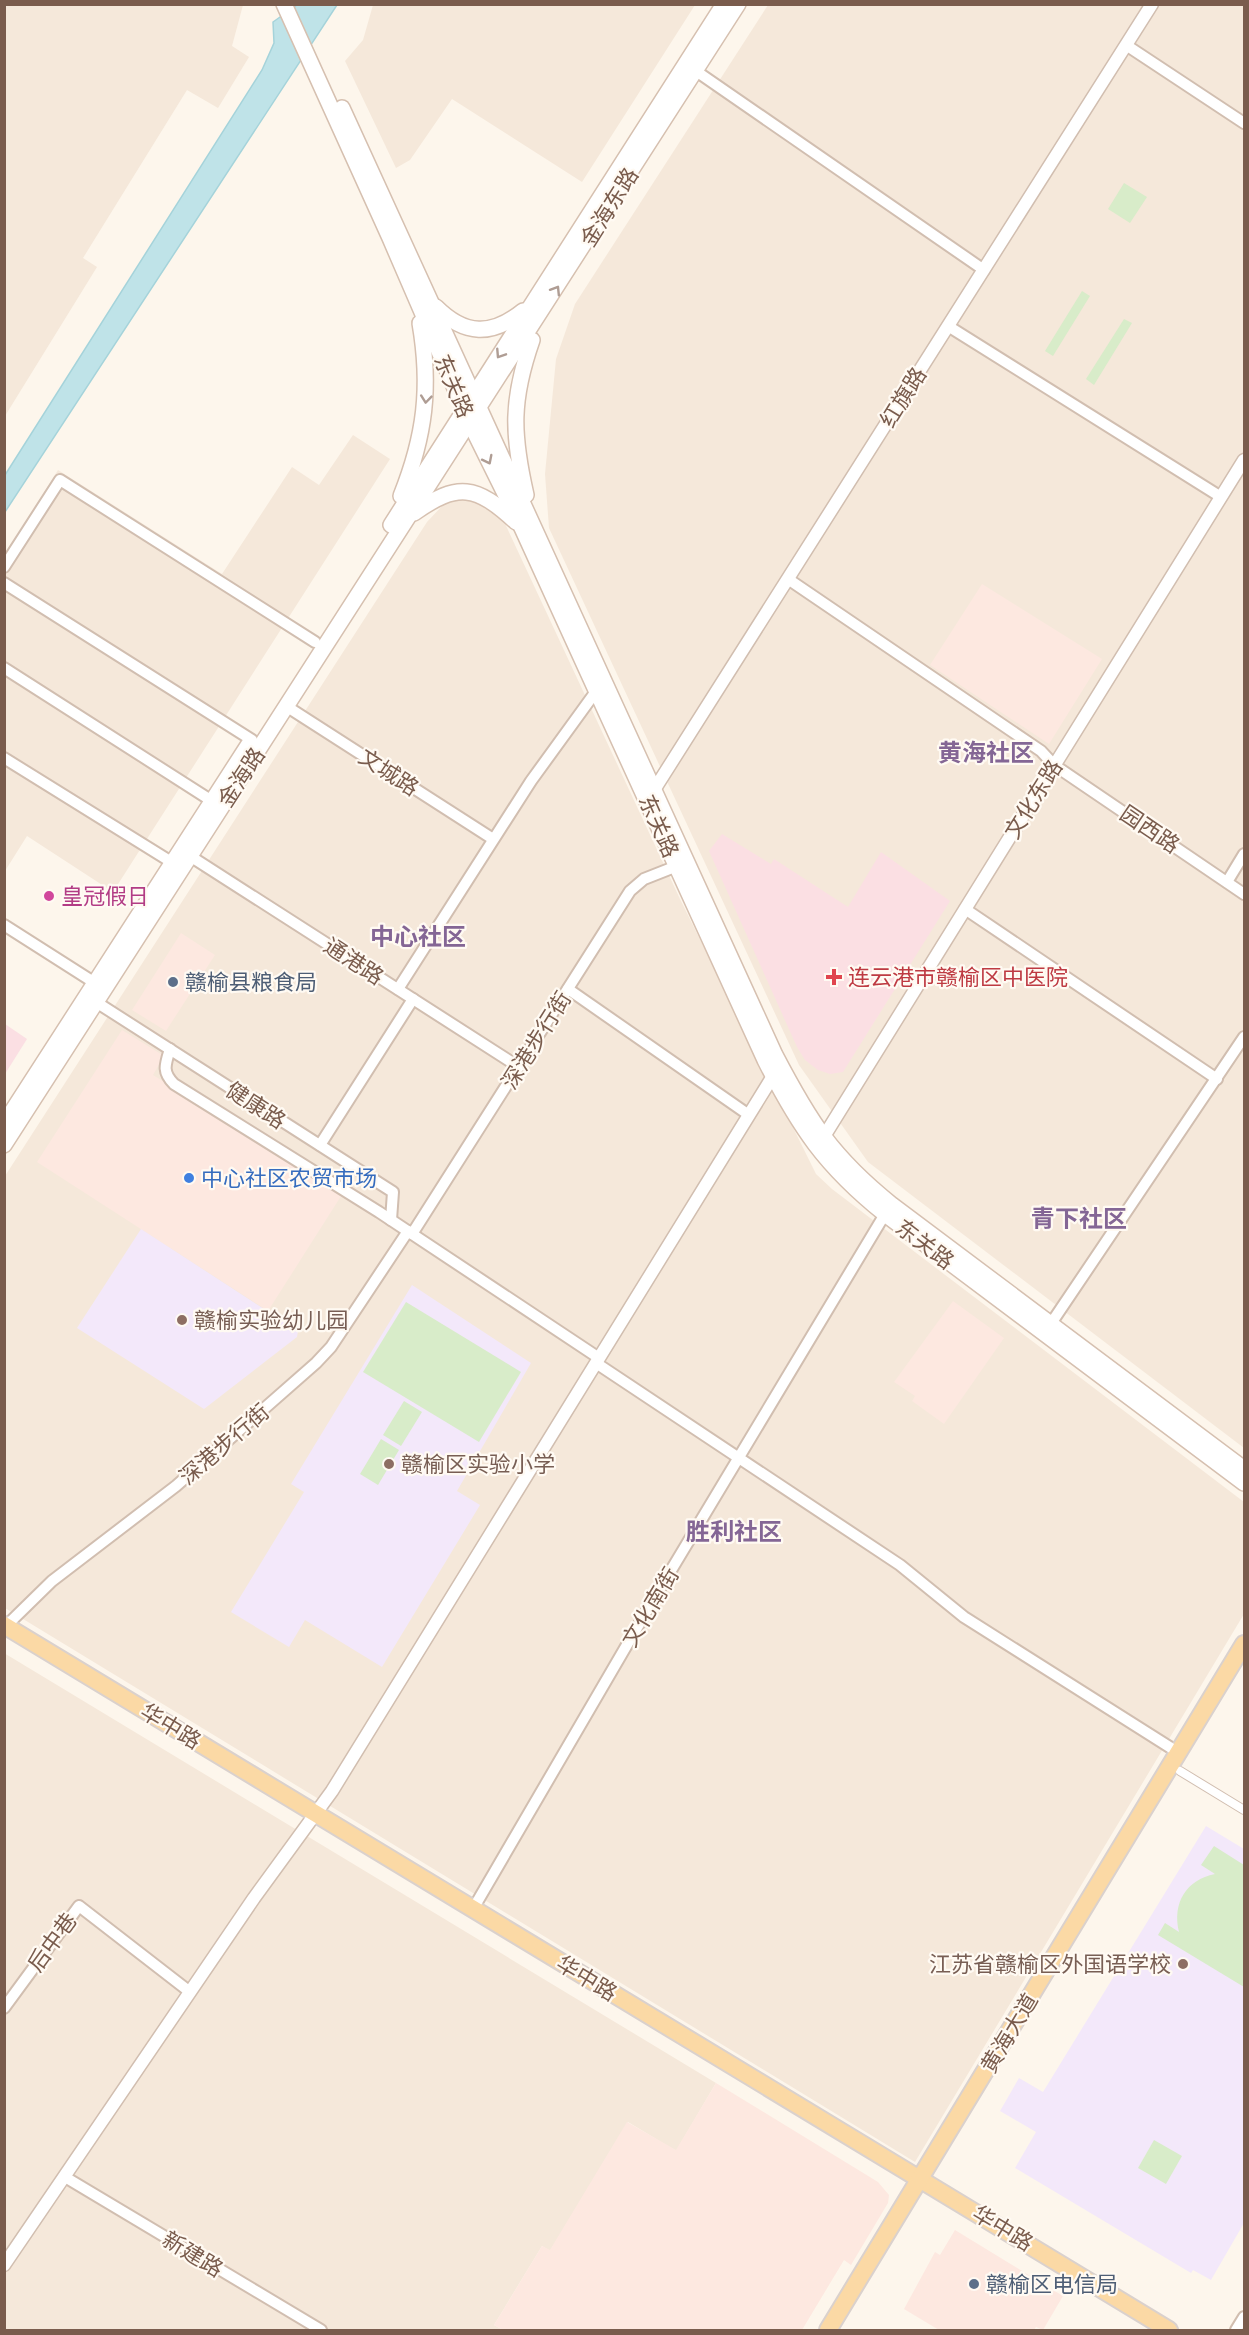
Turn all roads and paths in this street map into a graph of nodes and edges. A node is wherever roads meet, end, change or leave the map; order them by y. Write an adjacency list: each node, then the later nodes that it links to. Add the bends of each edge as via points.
1 (284, 4): 10 (main road, 东关路)
2 (295, 4): 11 (main road, 东关路)
3 (724, 4): 12 (main road, 金海东路)
4 (738, 4): 7 (main road, 金海东路)
5 (1152, 4): 6 (street, 红旗路)
6 (1126, 45): 8 (street); 9 (street, 红旗路)
7 (696, 71): 9 (street); 12 (main road, 金海东路, one-way to 7)
8 (1245, 123)
9 (984, 270): 13 (street, 红旗路)
10 (417, 300): 15 (main road, 东关路); 20 (main road, one-way to 20, via 427,390 423,420 411,470)
11 (432, 303): 12 (main road, via 463,327 489,330); 14 (main road, 东关路)
12 (536, 309): 14 (main road, 金海东路); 19 (main road, via 515,406 515,448)
13 (948, 326): 17 (street); 22 (street, 红旗路)
14 (476, 403): 15 (main road, 金海路); 19 (main road, 东关路)
15 (467, 417): 18 (main road, 金海路); 19 (main road, 东关路, one-way to 19); 20 (main road, 金海路)
16 (1245, 460): 17 (street, 文化东路)
17 (1221, 497): 30 (street, 文化东路)
18 (407, 518): 19 (main road, via 441,495 463,492 484,497); 27 (main road, 金海路)
19 (528, 526): 26 (main road, 东关路); 31 (main road, 东关路)
20 (386, 532): 24 (main road, 金海路)
21 (4, 567): 24 (street, via 60,480)
22 (788, 579): 30 (street, 园西路, via 1041,751); 31 (street, 红旗路)
23 (4, 583): 28 (street)
24 (315, 642): 28 (main road, 金海路)
25 (4, 668): 32 (street)
26 (597, 690): 33 (street); 37 (main road, 东关路)
27 (286, 706): 33 (street, 文城路); 35 (main road, 金海路)
28 (252, 740): 32 (main road, 金海路)
29 (4, 758): 36 (street)
30 (1054, 765): 38 (street, 园西路); 40 (street, 文化东路)
31 (654, 790): 54 (main road, 东关路, via 775,1055)
32 (212, 801): 36 (main road, 金海路)
33 (493, 839): 43 (street)
34 (1245, 854): 38 (street)
35 (190, 856): 43 (street, 通港路); 46 (main road, 金海路)
36 (172, 863): 42 (main road, 金海路)
37 (676, 866): 44 (street, 深港步行街, via 636,884); 50 (main road, 东关路)
38 (1227, 882): 39 (street, 园西路)
39 (1245, 894)
40 (965, 909): 51 (street); 54 (street, 文化东路)
41 (4, 925): 42 (street)
42 (95, 984): 53 (main road, 金海路)
43 (398, 989): 45 (street, 通港路)
44 (568, 989): 49 (street, 深港步行街); 52 (street)
45 (413, 999): 49 (street, 通港路); 56 (street)
46 (96, 1002): 48 (street, 健康路); 55 (main road, 金海路)
47 (1245, 1037): 51 (street)
48 (170, 1049): 56 (street, 健康路); 58 (street, via 165,1068 166,1076 174,1084)
49 (519, 1067): 59 (street, 深港步行街)
50 (773, 1076): 52 (street); 57 (main road, 东关路, via 814,1145 842,1178)
51 (1217, 1079): 60 (street)
52 (749, 1115): 61 (street)
53 (4, 1124)
54 (823, 1138): 60 (main road, 东关路, via 863,1182)
55 (4, 1145)
56 (320, 1145): 58 (street, 健康路, via 393,1192)
57 (885, 1214): 62 (street, 文化南街); 64 (main road, 东关路)
58 (391, 1220): 59 (street)
59 (410, 1232): 61 (street); 65 (street, 深港步行街, via 316,1363 176,1486 52,1581)
60 (1050, 1324): 63 (main road, 东关路)
61 (597, 1361): 62 (street); 71 (street)
62 (739, 1457): 68 (street, via 900,1565 964,1617); 72 (street, 文化南街)
63 (1245, 1469)
64 (1245, 1483)
65 (5, 1630): 71 (main road, 华中路)
66 (1245, 1644): 68 (main road, 黄海大道)
67 (1245, 1664): 69 (main road, 黄海大道)
68 (1179, 1753): 76 (main road, 黄海大道)
69 (1180, 1772): 70 (street); 76 (main road, 黄海大道)
70 (1245, 1810)
71 (312, 1818): 72 (main road, 华中路); 73 (street); 76 (main road, 华中路)
72 (473, 1909): 76 (main road, 华中路)
73 (190, 1992): 74 (street, 后中巷, via 79,1906); 75 (street)
74 (4, 2008)
75 (64, 2177): 77 (street); 80 (street, 新建路)
76 (922, 2186): 81 (main road, 黄海大道); 82 (main road, 黄海大道); 83 (main road, 华中路); 84 (main road, 华中路)
77 (9, 2248): 78 (street)
78 (4, 2265)
79 (1245, 2317): 85 (street)
80 (321, 2331)
81 (828, 2331)
82 (841, 2331)
83 (1149, 2331)
84 (1169, 2331)
85 (1236, 2331)

